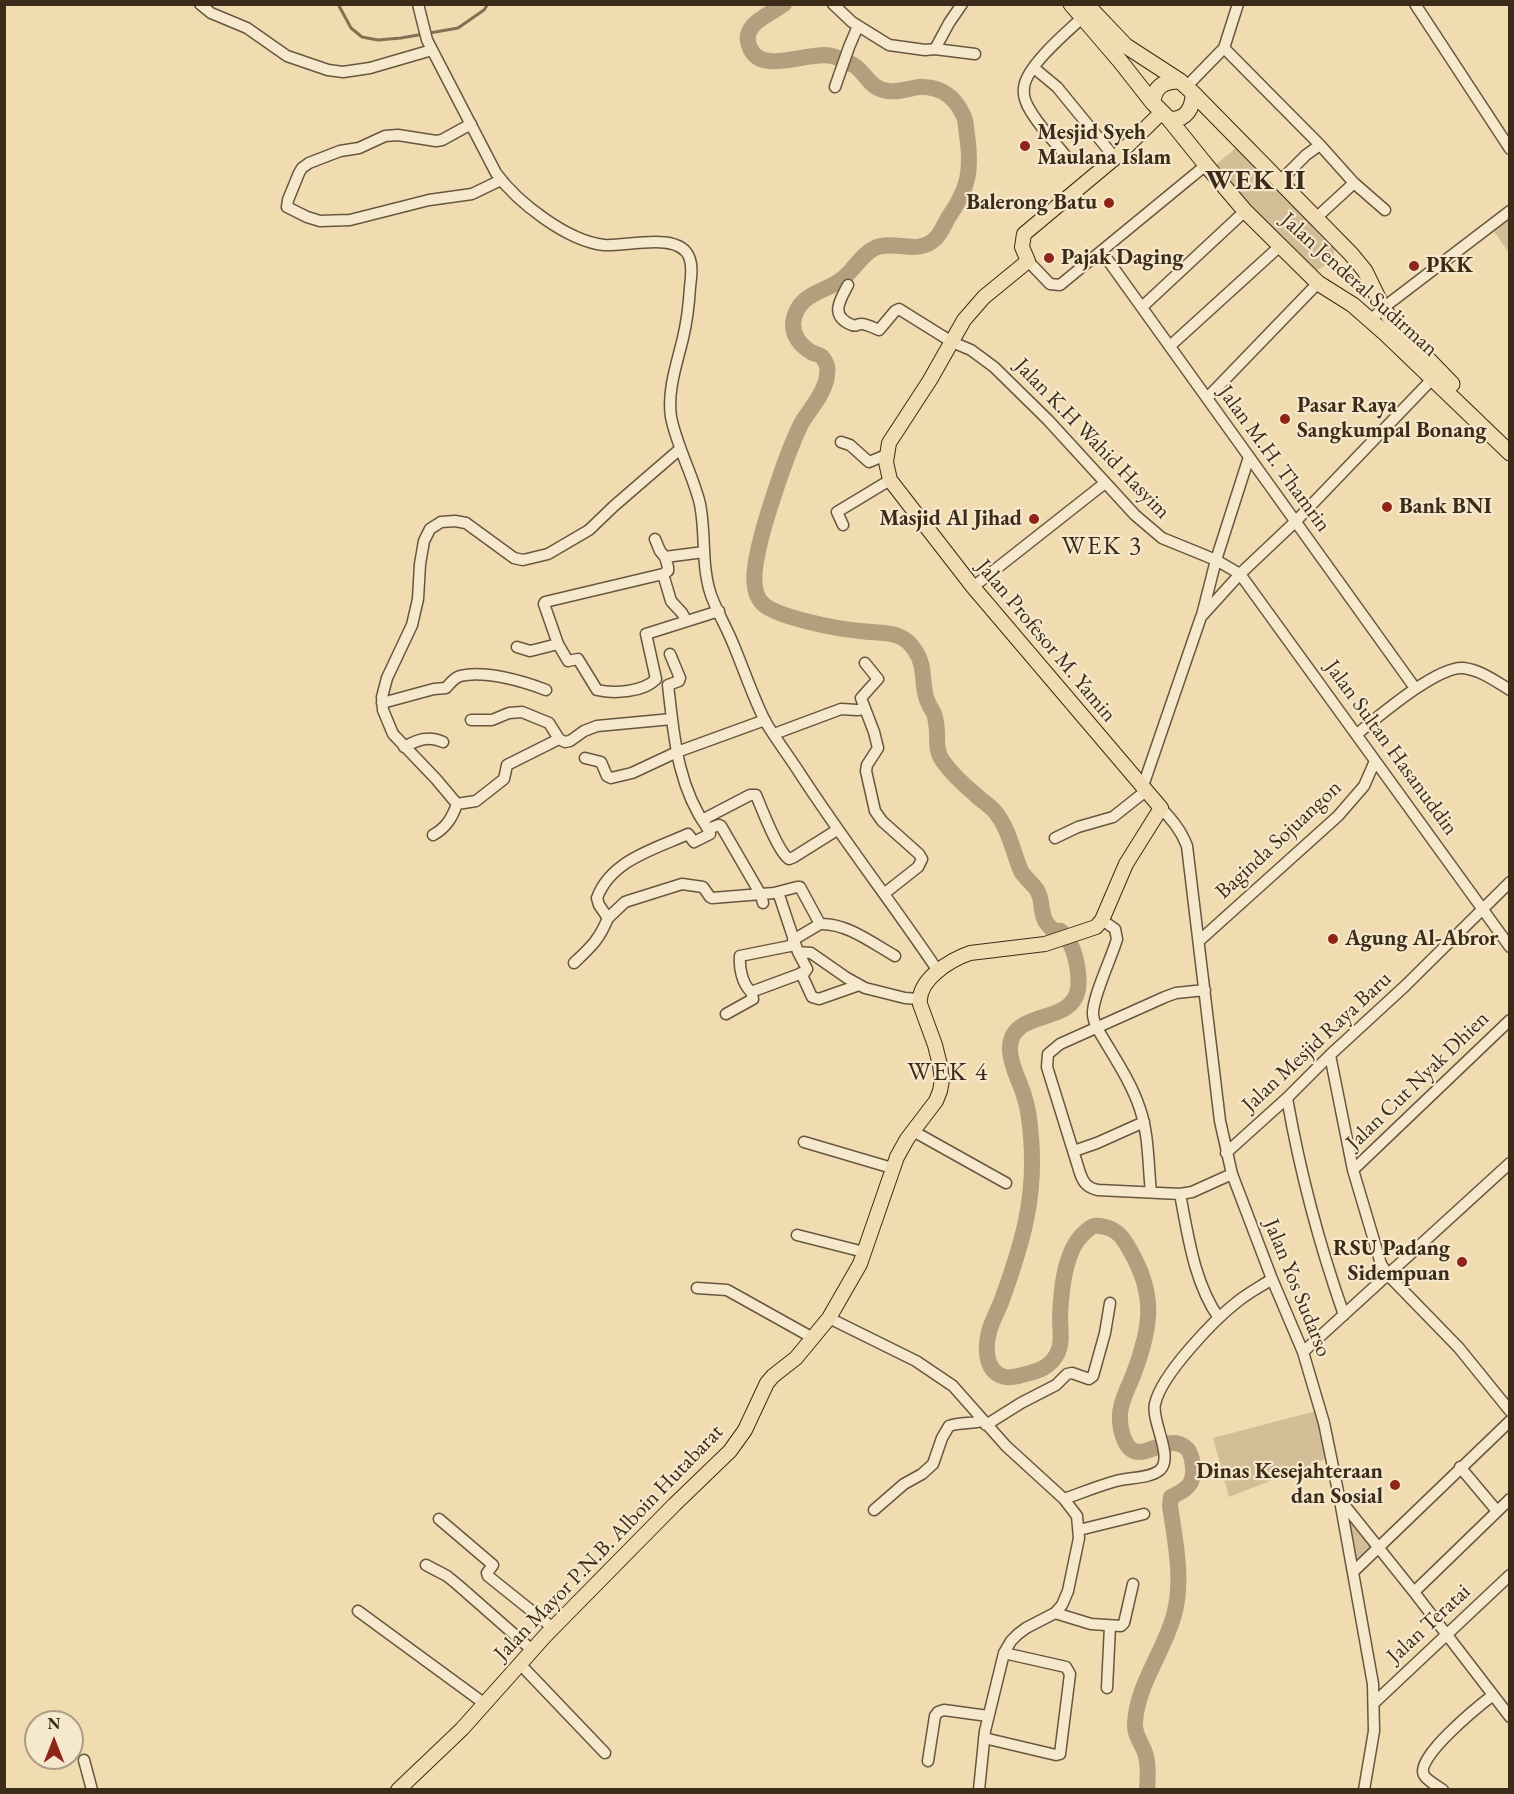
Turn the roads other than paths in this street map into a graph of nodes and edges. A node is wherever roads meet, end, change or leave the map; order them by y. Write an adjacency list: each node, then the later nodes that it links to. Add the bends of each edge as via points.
1 (201, 4): 10 (street, via 212,13 247,27 287,56 328,70 363,69)
2 (418, 4): 10 (street)
3 (832, 4): 9 (street)
4 (962, 4): 12 (street)
5 (1071, 4): 8 (highway, Jalan Jenderal Sudirman)
6 (1238, 4): 11 (street)
7 (1415, 4): 20 (street)
8 (1085, 11): 14 (street); 16 (highway, Jalan Jenderal Sudirman); 17 (highway, Jalan Jenderal Sudirman)
9 (858, 26): 12 (street, via 889,45); 15 (street)
10 (430, 45): 18 (street)
11 (1224, 48): 16 (street); 19 (street)
12 (935, 49): 13 (street)
13 (975, 54)
14 (1034, 68): 21 (street, via 1024,84 1030,112); 22 (street, via 1057,87)
15 (835, 87)
16 (1186, 87): 17 (highway, via 1165,82 1160,86 1153,96); 17 (highway, via 1192,106 1187,113 1179,118); 25 (highway, Jalan Jenderal Sudirman)
17 (1161, 111): 22 (main road); 23 (highway, Jalan Jenderal Sudirman)
18 (471, 124): 24 (street); 24 (street, via 442,140 385,136 309,163 299,173 287,207 320,221 350,220 429,200 472,194)
19 (1320, 145): 25 (street); 26 (street)
20 (1509, 150)
21 (1065, 155)
22 (1115, 158): 33 (main road, via 1024,234 1022,247)
23 (1206, 165): 28 (highway, Jalan Jenderal Sudirman); 32 (street)
24 (501, 180): 47 (street, via 540,216 585,240 604,245 657,242 676,244 685,250 692,273 671,397 671,417)
25 (1280, 181): 30 (highway, Jalan Jenderal Sudirman)
26 (1354, 183): 27 (street); 30 (street)
27 (1385, 210)
28 (1245, 211): 31 (highway, Jalan Jenderal Sudirman); 38 (street)
29 (1509, 211): 39 (street)
30 (1316, 218): 36 (highway, Jalan Jenderal Sudirman, via 1359,262)
31 (1280, 246): 34 (highway, Jalan Jenderal Sudirman); 42 (street)
32 (1102, 252): 33 (street, via 1057,286 1050,284); 38 (street, Jalan M.H. Thamrin)
33 (1028, 261): 41 (main road, via 975,306)
34 (1318, 283): 37 (highway, Jalan Jenderal Sudirman); 44 (street)
35 (848, 285): 41 (street, Jalan K.H Wahid Hasyim, via 838,308 852,325 879,330 899,309)
36 (1374, 287): 37 (highway); 39 (highway, Jalan Jenderal Sudirman)
37 (1353, 305): 40 (highway, Jalan Jenderal Sudirman)
38 (1142, 307): 42 (street, Jalan M.H. Thamrin)
39 (1383, 308): 40 (street); 43 (highway, Jalan Jenderal Sudirman)
40 (1370, 321): 43 (highway, Jalan Jenderal Sudirman)
41 (952, 342): 49 (main road, via 892,437); 52 (street, Jalan K.H Wahid Hasyim, via 983,358 1012,384)
42 (1170, 346): 44 (street, Jalan M.H. Thamrin)
43 (1435, 376): 45 (highway, Jalan Jenderal Sudirman); 48 (highway, Jalan Jenderal Sudirman); 53 (street)
44 (1207, 398): 50 (street, Jalan M.H. Thamrin)
45 (1509, 439)
46 (841, 442): 49 (street, via 869,462)
47 (680, 449): 56 (street, via 699,503); 72 (street, via 589,530 548,554 523,560 514,558 466,523 441,522 430,529 424,541 412,625 387,678)
48 (1509, 453)
49 (886, 455): 51 (main road, Jalan Profesor M. Yamin)
50 (1249, 457): 53 (street, Jalan M.H. Thamrin); 58 (street)
51 (890, 480): 54 (street, via 837,512); 61 (main road, Jalan Profesor M. Yamin)
52 (1105, 483): 58 (street, Jalan K.H Wahid Hasyim, via 1162,538); 61 (street)
53 (1296, 521): 60 (street); 69 (street, Jalan M.H. Thamrin)
54 (843, 525)
55 (655, 539): 57 (street)
56 (704, 552): 57 (street); 62 (street, via 706,576)
57 (665, 557): 59 (street, via 669,569)
58 (1216, 560): 60 (street, Jalan K.H Wahid Hasyim); 63 (street)
59 (663, 574): 64 (street, via 671,601); 65 (street, via 545,602)
60 (1240, 574): 63 (street); 78 (street, Jalan Sultan Hasanuddin)
61 (973, 587): 85 (main road, Jalan Profesor M. Yamin)
62 (718, 611): 64 (street); 76 (street)
63 (1201, 617): 85 (street)
64 (686, 620): 65 (street, via 646,634 656,679 637,689 597,690 578,659 568,661)
65 (558, 644): 66 (street, via 530,651)
66 (517, 647)
67 (670, 654): 74 (street, via 680,678 668,685)
68 (865, 663): 73 (street, via 878,679 862,696)
69 (1416, 688): 71 (street, via 1451,669 1462,668 1477,671); 78 (street)
70 (546, 690): 72 (street, via 509,679 460,676 446,688)
71 (1509, 690)
72 (382, 703): 81 (street, via 390,728)
73 (865, 709): 77 (street, via 841,709); 94 (street, via 878,748 866,771 875,811 922,859 918,867)
74 (672, 719): 79 (street, via 597,726 570,741); 82 (street)
75 (471, 720): 79 (street, via 492,720 522,712 549,723)
76 (765, 720): 77 (street); 82 (street)
77 (774, 734): 89 (street)
78 (1357, 734): 84 (street, Jalan Sultan Hasanuddin)
79 (559, 739): 86 (street, via 507,765 503,780 476,801)
80 (442, 742): 81 (street, via 427,738)
81 (404, 747): 86 (street)
82 (677, 752): 83 (street, via 632,773 611,778 601,762); 88 (street, via 688,794)
83 (585, 758)
84 (1376, 761): 96 (street, Jalan Sultan Hasanuddin); 100 (street, Baginda Sojuangon, via 1364,786 1338,816)
85 (1143, 786): 87 (main road, Jalan Profesor M. Yamin); 91 (street, via 1142,794 1117,814)
86 (457, 804): 90 (street, via 449,822)
87 (1161, 808): 99 (main road, via 1126,864); 100 (street, Jalan Yos Sudarso, via 1187,846)
88 (705, 825): 89 (street, via 750,795 756,795 778,845 789,859); 95 (street, via 721,826); 97 (street, via 710,834 694,842 688,834 622,865 597,898)
89 (837, 830): 94 (street)
90 (433, 835)
91 (1055, 838)
92 (1509, 882): 96 (street, Jalan Mesjid Raya Baru)
93 (778, 892): 95 (street); 98 (street, via 800,887); 101 (street)
94 (885, 893): 105 (street)
95 (762, 899): 97 (street, via 712,898 703,887 682,884 625,902)
96 (1483, 908): 102 (street, Jalan Sultan Hasanuddin); 114 (street, Jalan Mesjid Raya Baru, via 1406,986)
97 (608, 918): 104 (street, via 595,944)
98 (820, 924): 101 (street); 103 (street, via 842,927)
99 (1098, 924): 105 (main road, via 1045,944 970,953); 113 (street, via 1115,929 1117,939 1093,1007)
100 (1199, 941): 108 (street, Jalan Yos Sudarso)
101 (795, 946): 106 (street, via 807,969); 107 (street); 109 (street, via 740,956 745,985)
102 (1509, 946)
103 (895, 956)
104 (574, 963)
105 (938, 971): 110 (main road, via 923,985)
106 (801, 973): 107 (street, via 815,999); 109 (street)
107 (859, 985): 110 (street)
108 (1205, 990): 113 (street, via 1171,994); 120 (street, Jalan Yos Sudarso)
109 (751, 992): 111 (street, via 753,999)
110 (919, 999): 117 (main road, Jalan Mayor P.N.B. Alboin Hutabarat, via 942,1080 936,1101)
111 (726, 1014)
112 (1509, 1020): 123 (street, Jalan Cut Nyak Dhien)
113 (1097, 1028): 116 (street, via 1131,1088); 119 (street, via 1060,1044 1047,1057)
114 (1330, 1054): 115 (street, Jalan Mesjid Raya Baru); 123 (street)
115 (1287, 1098): 120 (street, Jalan Mesjid Raya Baru); 134 (street, via 1300,1169)
116 (1144, 1122): 119 (street); 126 (street)
117 (914, 1131): 122 (main road, Jalan Mayor P.N.B. Alboin Hutabarat); 125 (street)
118 (804, 1142): 122 (street)
119 (1074, 1151): 126 (street, via 1089,1188)
120 (1226, 1153): 124 (street, Jalan Yos Sudarso)
121 (1509, 1162): 130 (street)
122 (892, 1168): 129 (main road, Jalan Mayor P.N.B. Alboin Hutabarat)
123 (1353, 1170): 130 (street, via 1380,1261)
124 (1232, 1174): 127 (street); 131 (street, Jalan Yos Sudarso)
125 (1006, 1183)
126 (1150, 1192): 127 (street)
127 (1180, 1194): 136 (street, via 1200,1279)
128 (797, 1235): 129 (street)
129 (864, 1252): 135 (main road, Jalan Mayor P.N.B. Alboin Hutabarat)
130 (1388, 1275): 134 (street); 139 (street, via 1459,1348)
131 (1272, 1279): 136 (street); 138 (street, Jalan Yos Sudarso)
132 (696, 1288): 137 (street, via 727,1290)
133 (1110, 1303): 141 (street, via 1093,1376 1089,1379 1066,1374 1056,1385)
134 (1344, 1315): 138 (street)
135 (829, 1318): 137 (main road, Jalan Mayor P.N.B. Alboin Hutabarat); 141 (street, via 936,1373 963,1396)
136 (1219, 1318): 143 (street, via 1163,1385 1154,1407 1164,1464 1155,1472)
137 (813, 1338): 160 (main road, Jalan Mayor P.N.B. Alboin Hutabarat, via 767,1383 746,1430 730,1451)
138 (1304, 1352): 145 (street, Jalan Yos Sudarso)
139 (1509, 1411)
140 (1509, 1421): 142 (street)
141 (984, 1423): 143 (street); 146 (street, via 949,1426 933,1464)
142 (1460, 1467): 147 (street); 151 (street)
143 (1064, 1499): 150 (street, via 1075,1512)
144 (1509, 1499): 147 (street)
145 (1340, 1500): 151 (street); 153 (street, Jalan Yos Sudarso)
146 (874, 1510)
147 (1497, 1511): 156 (street)
148 (1144, 1514): 150 (street)
149 (439, 1519): 160 (street, via 493,1565 488,1576)
150 (1079, 1530): 158 (street, via 1068,1591)
151 (1378, 1547): 153 (street); 156 (street)
152 (426, 1565): 162 (street, via 452,1580)
153 (1353, 1572): 167 (street, Jalan Yos Sudarso)
154 (1509, 1575): 161 (street, Jalan Teratai)
155 (1133, 1584): 159 (street, via 1123,1625)
156 (1414, 1592): 161 (street)
157 (358, 1611): 168 (street)
158 (1055, 1613): 159 (street); 163 (street, via 1026,1628)
159 (1110, 1626): 165 (street)
160 (553, 1628): 162 (main road, Jalan Mayor P.N.B. Alboin Hutabarat)
161 (1446, 1634): 166 (street); 167 (street, Jalan Teratai)
162 (532, 1650): 164 (main road, Jalan Mayor P.N.B. Alboin Hutabarat)
163 (1004, 1653): 169 (street); 171 (street, via 1068,1669 1060,1754)
164 (520, 1664): 168 (main road, Jalan Mayor P.N.B. Alboin Hutabarat); 172 (street)
165 (1107, 1688)
166 (1493, 1695): 170 (street); 179 (street, via 1439,1744 1424,1767 1425,1776)
167 (1374, 1702): 178 (street, Jalan Yos Sudarso, via 1374,1731)
168 (486, 1704): 176 (main road, Jalan Mayor P.N.B. Alboin Hutabarat)
169 (988, 1716): 171 (street); 174 (street, via 938,1712)
170 (1509, 1717)
171 (984, 1738): 177 (street)
172 (605, 1753)
173 (84, 1760): 175 (street)
174 (928, 1761)
175 (92, 1790)
176 (398, 1790)
177 (979, 1790)
178 (1364, 1790)
179 (1443, 1790)

